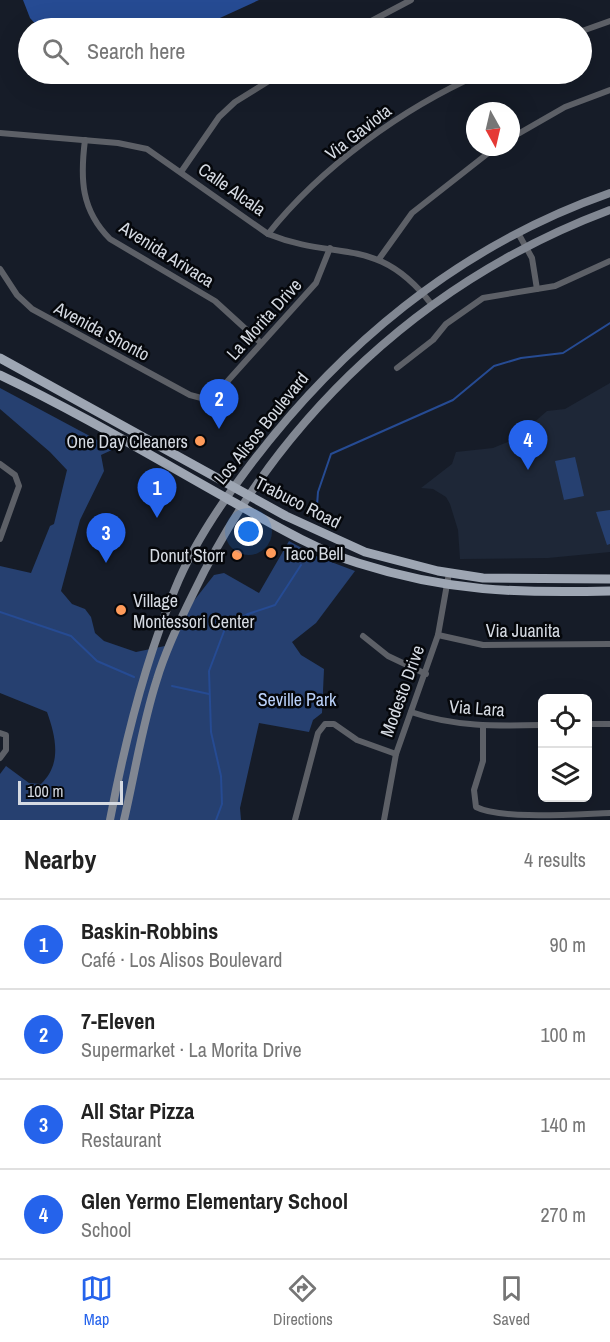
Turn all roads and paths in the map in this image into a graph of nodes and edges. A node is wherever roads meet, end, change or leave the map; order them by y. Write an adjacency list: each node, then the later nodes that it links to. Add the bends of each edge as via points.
1 (411, 0): 2 (street)
2 (377, 18)
3 (610, 21): 4 (street)
4 (592, 27)
5 (264, 84): 12 (street, via 219,117)
6 (460, 84): 16 (street, Via Gaviota, via 384,129 294,201)
7 (610, 90): 8 (street, via 566,107)
8 (520, 133)
9 (0, 134): 10 (street, Calle Alcala)
10 (84, 140): 12 (street, Calle Alcala, via 147,149); 25 (street, Avenida Arivaca, via 82,186 85,202 100,228 110,239 215,301)
11 (485, 156): 19 (street, via 412,213)
12 (181, 172): 16 (street, Calle Alcala)
13 (610, 193): 15 (main road, Los Alisos Boulevard)
14 (610, 210): 17 (main road, Los Alisos Boulevard)
15 (518, 233): 17 (street); 23 (main road, Los Alisos Boulevard)
16 (268, 234): 18 (street, Calle Alcala)
17 (526, 247): 22 (street, via 532,258); 24 (main road, Los Alisos Boulevard)
18 (330, 248): 19 (street, Calle Alcala); 25 (street, La Morita Drive, via 316,283)
19 (379, 259): 23 (street, Calle Alcala, via 400,271)
20 (610, 261): 22 (street, via 555,286)
21 (0, 269): 29 (street, Avenida Shonto, via 32,309 190,395)
22 (537, 289): 27 (street, via 483,298 446,324 433,340)
23 (422, 292): 24 (street, Calle Alcala); 31 (main road, Los Alisos Boulevard, via 374,329 317,383)
24 (432, 304): 32 (main road, Los Alisos Boulevard, via 383,343 324,399)
25 (261, 343): 29 (street, La Morita Drive, via 216,394)
26 (0, 359): 31 (main road, Trabuco Road)
27 (397, 368)
28 (0, 375): 33 (main road, Trabuco Road)
29 (205, 399)
30 (0, 464): 35 (street, via 15,475 19,486)
31 (233, 487): 32 (main road, Trabuco Road); 33 (main road, Los Alisos Boulevard)
32 (248, 495): 34 (main road, Los Alisos Boulevard); 36 (main road, Trabuco Road, via 366,552)
33 (227, 498): 34 (main road, Trabuco Road); 40 (main road, Los Alisos Boulevard, via 188,561)
34 (241, 506): 38 (main road, Trabuco Road, via 355,562); 41 (main road, Los Alisos Boulevard)
35 (0, 539)
36 (449, 573): 37 (main road, Trabuco Road, via 506,579); 38 (street, Modesto Drive)
37 (610, 579)
38 (447, 586): 39 (main road, Trabuco Road, via 519,593); 42 (street, Modesto Drive)
39 (610, 591)
40 (165, 614): 41 (main road); 55 (main road, Los Alisos Boulevard, via 135,702)
41 (181, 619): 56 (main road, Los Alisos Boulevard, via 156,681)
42 (438, 635): 44 (street, Via Juanita, via 483,645); 45 (street, Modesto Drive)
43 (363, 636): 45 (street, via 388,656)
44 (610, 644)
45 (426, 674): 46 (street, Modesto Drive)
46 (411, 712): 50 (street, Via Lara, via 459,725); 52 (street, Modesto Drive)
47 (592, 724): 48 (street)
48 (610, 724)
49 (538, 725): 50 (street, Via Lara)
50 (483, 726): 54 (street, via 483,761 474,790 476,807 502,815)
51 (0, 733): 53 (street, via 6,735 6,750)
52 (396, 754): 57 (street, via 357,740 334,724 325,724 318,733); 58 (street, Modesto Drive)
53 (0, 758)
54 (610, 813)
55 (110, 820)
56 (124, 820)
57 (295, 820)
58 (384, 820)

